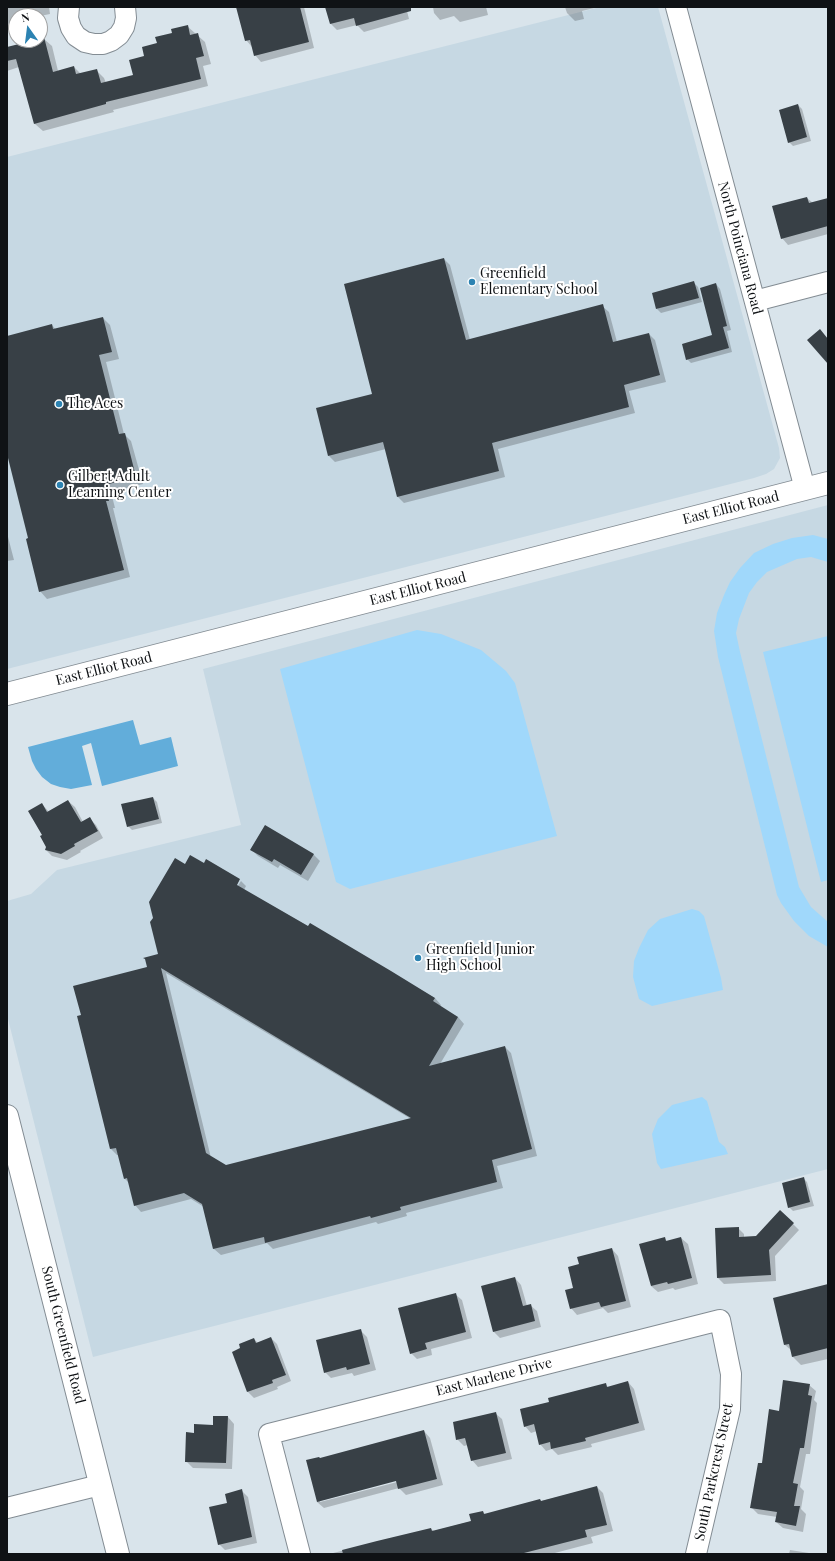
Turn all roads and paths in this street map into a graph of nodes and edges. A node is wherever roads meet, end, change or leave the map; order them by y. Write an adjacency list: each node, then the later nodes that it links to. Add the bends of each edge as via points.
1 (69, 7): 2 (street, via 68,18 76,36 94,44 107,42 119,35 126,18)
2 (125, 7)
3 (676, 7): 5 (street, North Poinciana Road)
4 (828, 282): 5 (street)
5 (755, 301): 7 (street, North Poinciana Road)
6 (828, 483): 7 (main road, East Elliot Road)
7 (805, 489): 8 (main road, East Elliot Road)
8 (7, 694)
9 (7, 1116): 11 (main road, South Greenfield Road)
10 (720, 1320): 14 (street, East Marlene Drive, via 269,1434); 15 (street, South Parkcrest Street, via 731,1374 730,1409)
11 (100, 1485): 12 (street); 13 (main road, South Greenfield Road)
12 (7, 1508)
13 (118, 1554)
14 (300, 1554)
15 (696, 1554)

